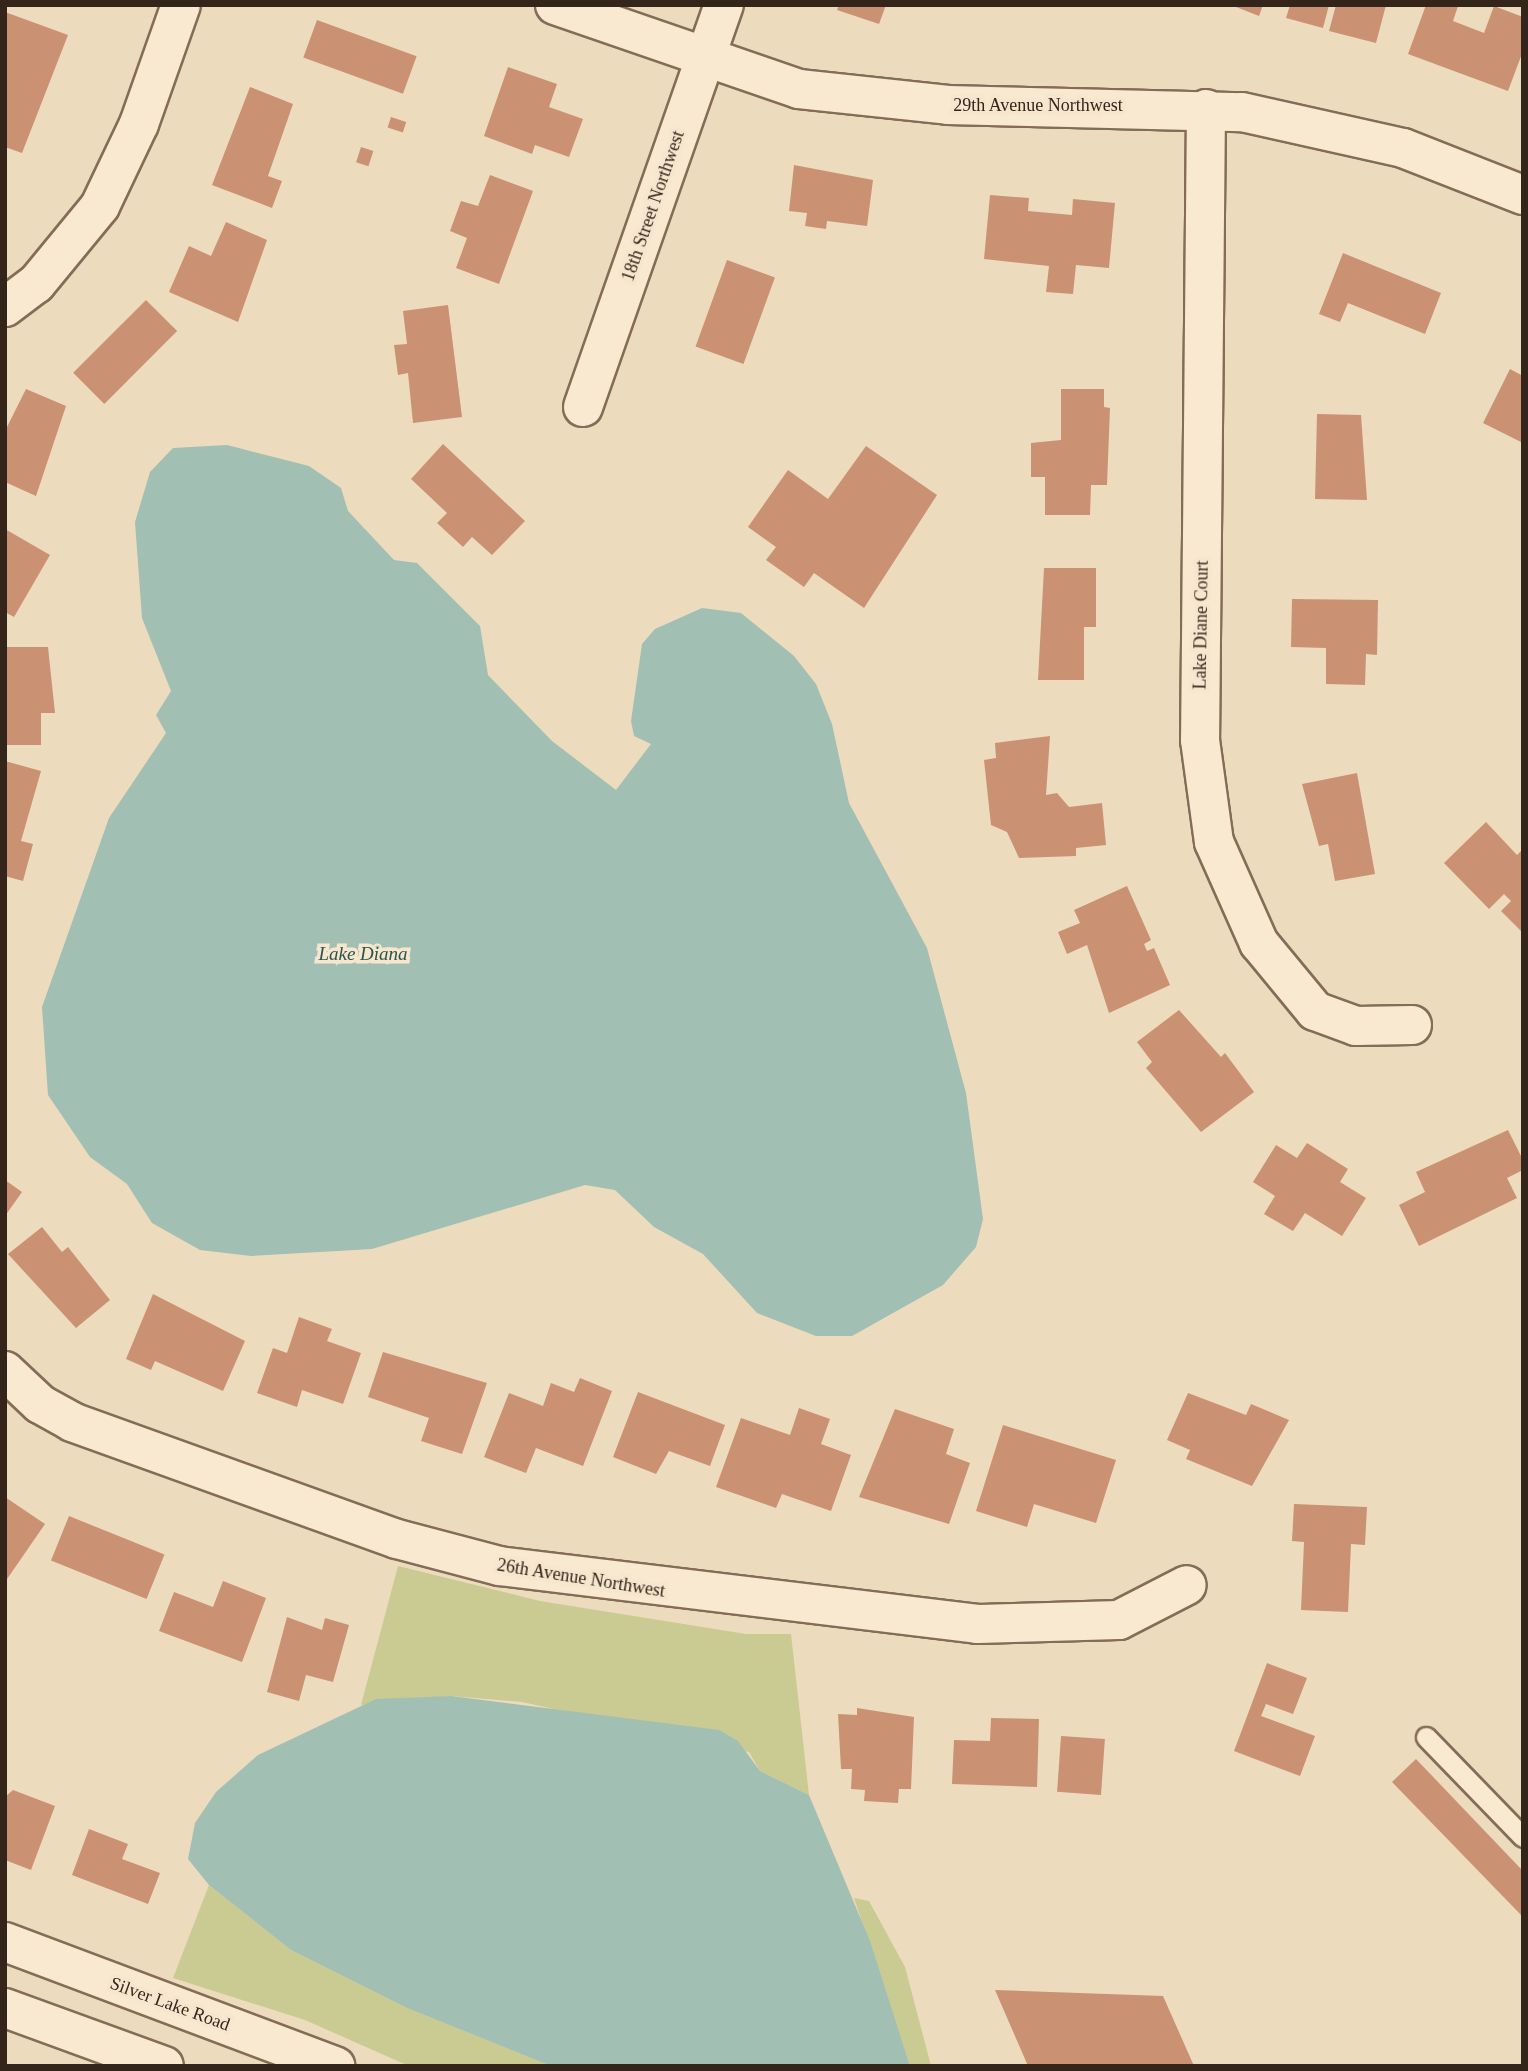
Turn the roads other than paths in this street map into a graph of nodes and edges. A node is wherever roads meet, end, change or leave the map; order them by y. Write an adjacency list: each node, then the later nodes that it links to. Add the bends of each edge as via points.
1 (181, 5): 7 (street, via 139,124 100,206 36,284)
2 (555, 5): 4 (street, 29th Avenue Northwest)
3 (724, 5): 4 (street, 18th Street Northwest)
4 (705, 59): 5 (street, 29th Avenue Northwest, via 799,89 870,101); 8 (street, 18th Street Northwest)
5 (1206, 109): 6 (street, 29th Avenue Northwest, via 1325,127 1403,148); 9 (street, Lake Diane Court, via 1200,740 1214,842 1259,943 1315,1010 1356,1026)
6 (1523, 195)
7 (5, 307)
8 (583, 407)
9 (1412, 1025)
10 (5, 1371): 11 (street, 26th Avenue Northwest, via 40,1404 72,1422 385,1535 499,1566 887,1617 1012,1625 1119,1620)
11 (1187, 1585)
12 (1426, 1737): 13 (lane)
13 (1523, 1838)
14 (5, 1942): 16 (street, Silver Lake Road)
15 (5, 2008): 17 (street)
16 (276, 2055): 18 (street, Silver Lake Road)
17 (164, 2066)
18 (335, 2066)

